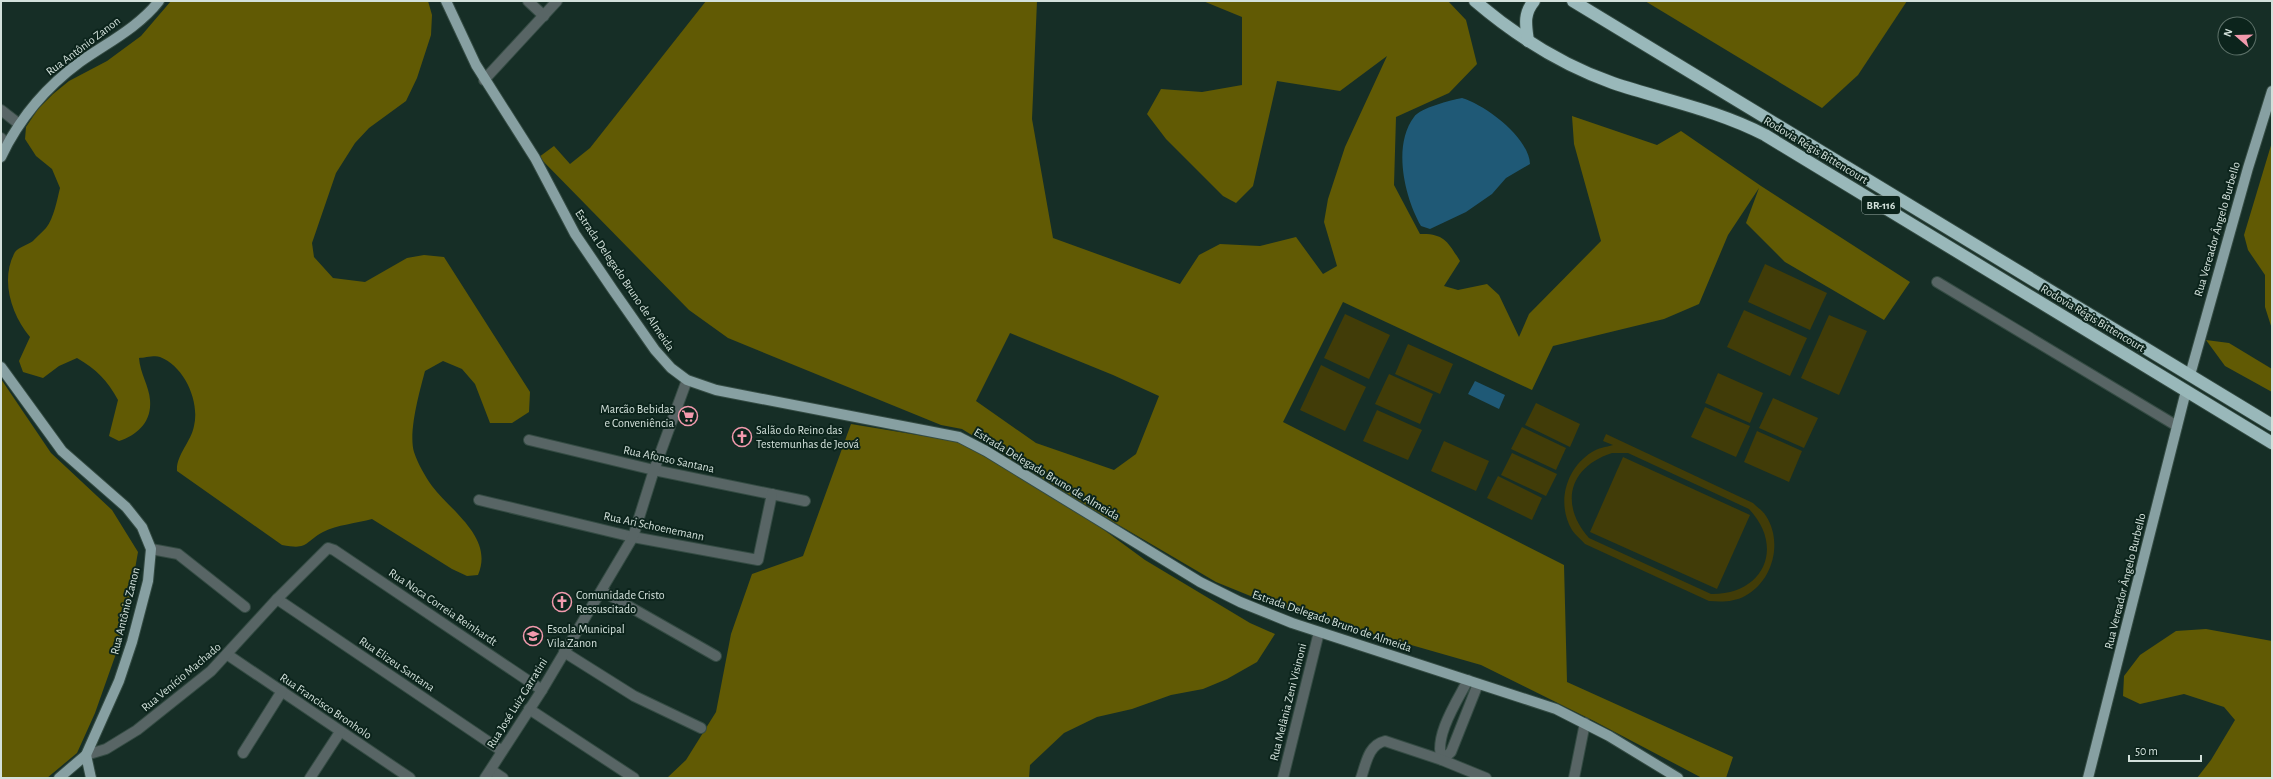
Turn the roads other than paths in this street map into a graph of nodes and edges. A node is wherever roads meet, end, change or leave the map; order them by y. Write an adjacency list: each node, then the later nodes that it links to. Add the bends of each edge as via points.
1 (159, 1): 13 (main road, Rua Antônio Zanon, via 148,16 57,81 40,97)
2 (446, 1): 10 (main road, Estrada Delegado Bruno de Almeida)
3 (528, 1): 8 (street)
4 (557, 1): 8 (street)
5 (1475, 1): 9 (highway, Rodovia Régis Bittencourt / BR-116)
6 (1534, 1): 9 (highway, via 1528,8 1526,17)
7 (1573, 1): 18 (highway, Rodovia Régis Bittencourt / BR-116)
8 (544, 16): 10 (street)
9 (1528, 41): 20 (highway, Rodovia Régis Bittencourt / BR-116, via 1599,77 1715,113 1759,132)
10 (484, 80): 19 (main road, Estrada Delegado Bruno de Almeida, via 534,158 584,247 662,359)
11 (2272, 91): 18 (main road, Rua Vereador Ângelo Burbello)
12 (1, 110): 13 (street)
13 (19, 124): 14 (main road, Rua Antônio Zanon)
14 (4, 141): 15 (main road, Rua Antônio Zanon)
15 (1, 157)
16 (1937, 282): 22 (street)
17 (1, 367): 31 (main road, Rua Antônio Zanon, via 62,451 126,507 142,527)
18 (2190, 375): 21 (highway, Rodovia Régis Bittencourt / BR-116)
19 (687, 380): 25 (street, Rua José Luiz Garratini); 35 (main road, Estrada Delegado Bruno de Almeida, via 716,390 959,437 1217,591 1266,614)
20 (2186, 391): 22 (main road, Rua Vereador Ângelo Burbello); 24 (highway, Rodovia Régis Bittencourt / BR-116)
21 (2272, 425)
22 (2177, 426): 64 (main road, Rua Vereador Ângelo Burbello)
23 (528, 440): 25 (street, Rua Afonso Santana)
24 (2272, 443)
25 (654, 470): 26 (street, Rua Afonso Santana); 29 (street, Rua José Luiz Garratini)
26 (772, 494): 28 (street, Rua Afonso Santana); 29 (street, Rua Ari Schoenemann, via 758,560)
27 (479, 500): 29 (street, Rua Ari Schoenemann)
28 (805, 501)
29 (633, 537): 32 (street, Rua José Luiz Garratini)
30 (328, 548): 33 (street, Rua Venício Machado); 41 (street, Rua Noca Correia Reinhardt, via 341,554)
31 (151, 549): 34 (street, via 178,554); 49 (main road, Rua Antônio Zanon, via 148,581 132,642 119,681)
32 (602, 591): 36 (street, Rua José Luiz Garratini); 38 (street)
33 (277, 599): 37 (street, Rua Venício Machado); 47 (street, Rua Elizeu Santana)
34 (245, 607)
35 (1319, 632): 39 (main road, Estrada Delegado Bruno de Almeida); 59 (street, Rua Melânia Zeni Visinoni)
36 (564, 652): 41 (street, Rua José Luiz Garratini); 45 (street, via 634,696)
37 (228, 655): 42 (street, Rua Francisco Bronholo); 49 (street, Rua Venício Machado, via 137,730 106,749)
38 (716, 656)
39 (1468, 680): 40 (main road, Estrada Delegado Bruno de Almeida); 50 (street, via 1448,718 1439,751)
40 (1478, 684): 44 (main road, Estrada Delegado Bruno de Almeida, via 1556,709); 50 (street, via 1451,752)
41 (542, 690): 43 (street, Rua José Luiz Garratini)
42 (282, 691): 46 (street, Rua Francisco Bronholo); 48 (street)
43 (529, 709): 47 (street, Rua José Luiz Garratini); 58 (street)
44 (1585, 723): 62 (street); 63 (main road, Estrada Delegado Bruno de Almeida)
45 (701, 728)
46 (340, 732): 51 (street, Rua Francisco Bronholo); 55 (street)
47 (502, 751): 52 (street, Rua José Luiz Garratini)
48 (243, 753)
49 (86, 755): 53 (main road, Rua Antônio Zanon); 54 (main road)
50 (1442, 760): 60 (street, via 1385,741 1378,742 1372,748); 61 (street)
51 (396, 774): 56 (street, Rua Francisco Bronholo)
52 (488, 774): 57 (street)
53 (59, 778)
54 (91, 778)
55 (310, 778)
56 (410, 778)
57 (503, 778)
58 (634, 778)
59 (1283, 778)
60 (1361, 778)
61 (1486, 778)
62 (1574, 778)
63 (1678, 778)
64 (2088, 778)

